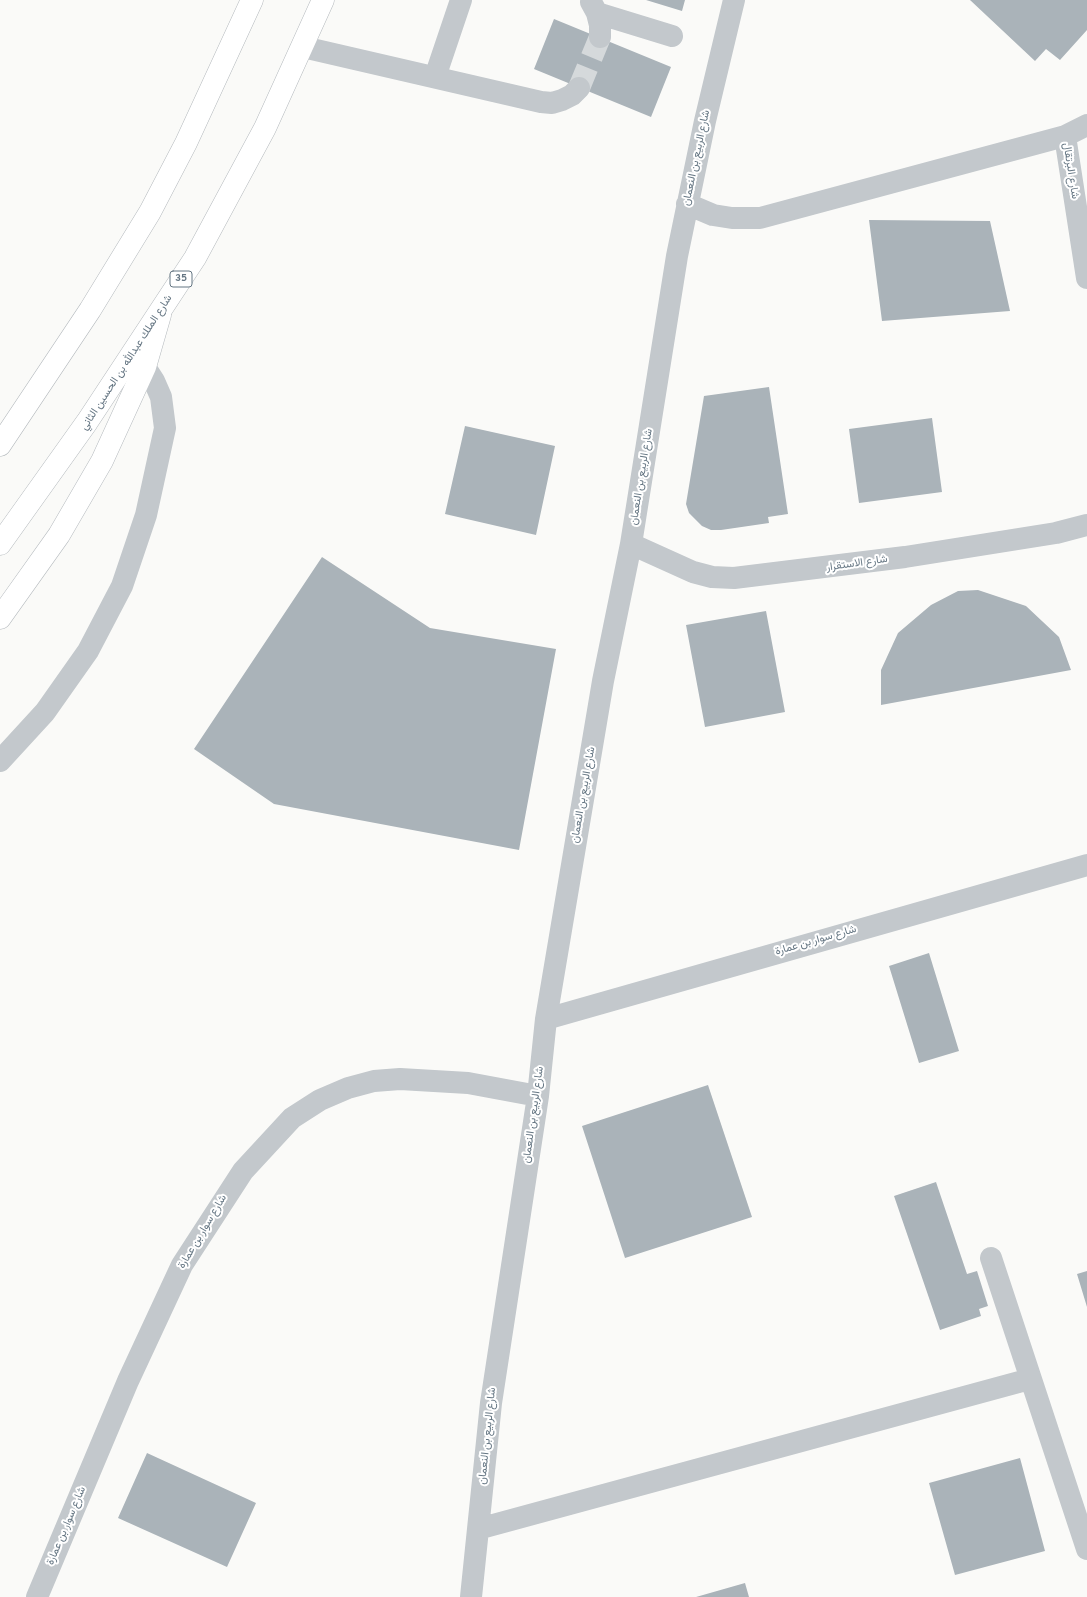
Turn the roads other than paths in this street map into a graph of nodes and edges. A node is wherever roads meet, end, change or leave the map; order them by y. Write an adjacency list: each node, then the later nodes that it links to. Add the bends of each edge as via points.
1 (252, 0): 17 (main road, via 186,143 150,212 90,310)
2 (323, 0): 8 (main road, شارع الملك عبدالله بن الحسين الثاني / 35)
3 (461, 0): 9 (street)
4 (734, 0): 13 (street, شارع الربيع بن النعمان)
5 (594, 7): 6 (street); 7 (street, via 600,25)
6 (672, 36)
7 (600, 37)
8 (303, 47): 9 (street); 15 (main road, شارع الملك عبدالله بن الحسين الثاني / 35, via 265,128 195,258)
9 (435, 77): 10 (street, via 552,103 572,95)
10 (579, 88)
11 (1087, 125): 12 (street, شارع البرتقال)
12 (1065, 136): 13 (street, via 760,218 713,215); 14 (street, شارع البرتقال)
13 (687, 204): 20 (street, شارع الربيع بن النعمان)
14 (1087, 278)
15 (162, 310): 16 (main road); 19 (main road, شارع الملك عبدالله بن الحسين الثاني / 35, via 88,422)
16 (145, 367): 21 (main road, via 98,467 59,535); 22 (street, via 161,397 165,428 146,515 122,586 88,651 45,712)
17 (0, 445)
18 (1087, 525): 20 (street, شارع الاستقرار, via 1056,533 905,557 734,578 712,577 693,572)
19 (0, 544)
20 (631, 544): 24 (street, شارع الربيع بن النعمان, via 603,681)
21 (0, 618)
22 (0, 760)
23 (1087, 865): 24 (street, شارع سوار بن عمارة)
24 (546, 1019): 25 (street, شارع الربيع بن النعمان)
25 (538, 1096): 28 (street, شارع الربيع بن النعمان, via 490,1403); 30 (street, شارع سوار بن عمارة, via 468,1083 400,1079 374,1081 348,1088 320,1100 292,1118 243,1171 225,1195 182,1265 130,1375)
26 (991, 1258): 27 (street)
27 (1030, 1379): 28 (street); 29 (street)
28 (478, 1529): 31 (street, شارع الربيع بن النعمان)
29 (1087, 1549)
30 (37, 1597)
31 (471, 1597)

